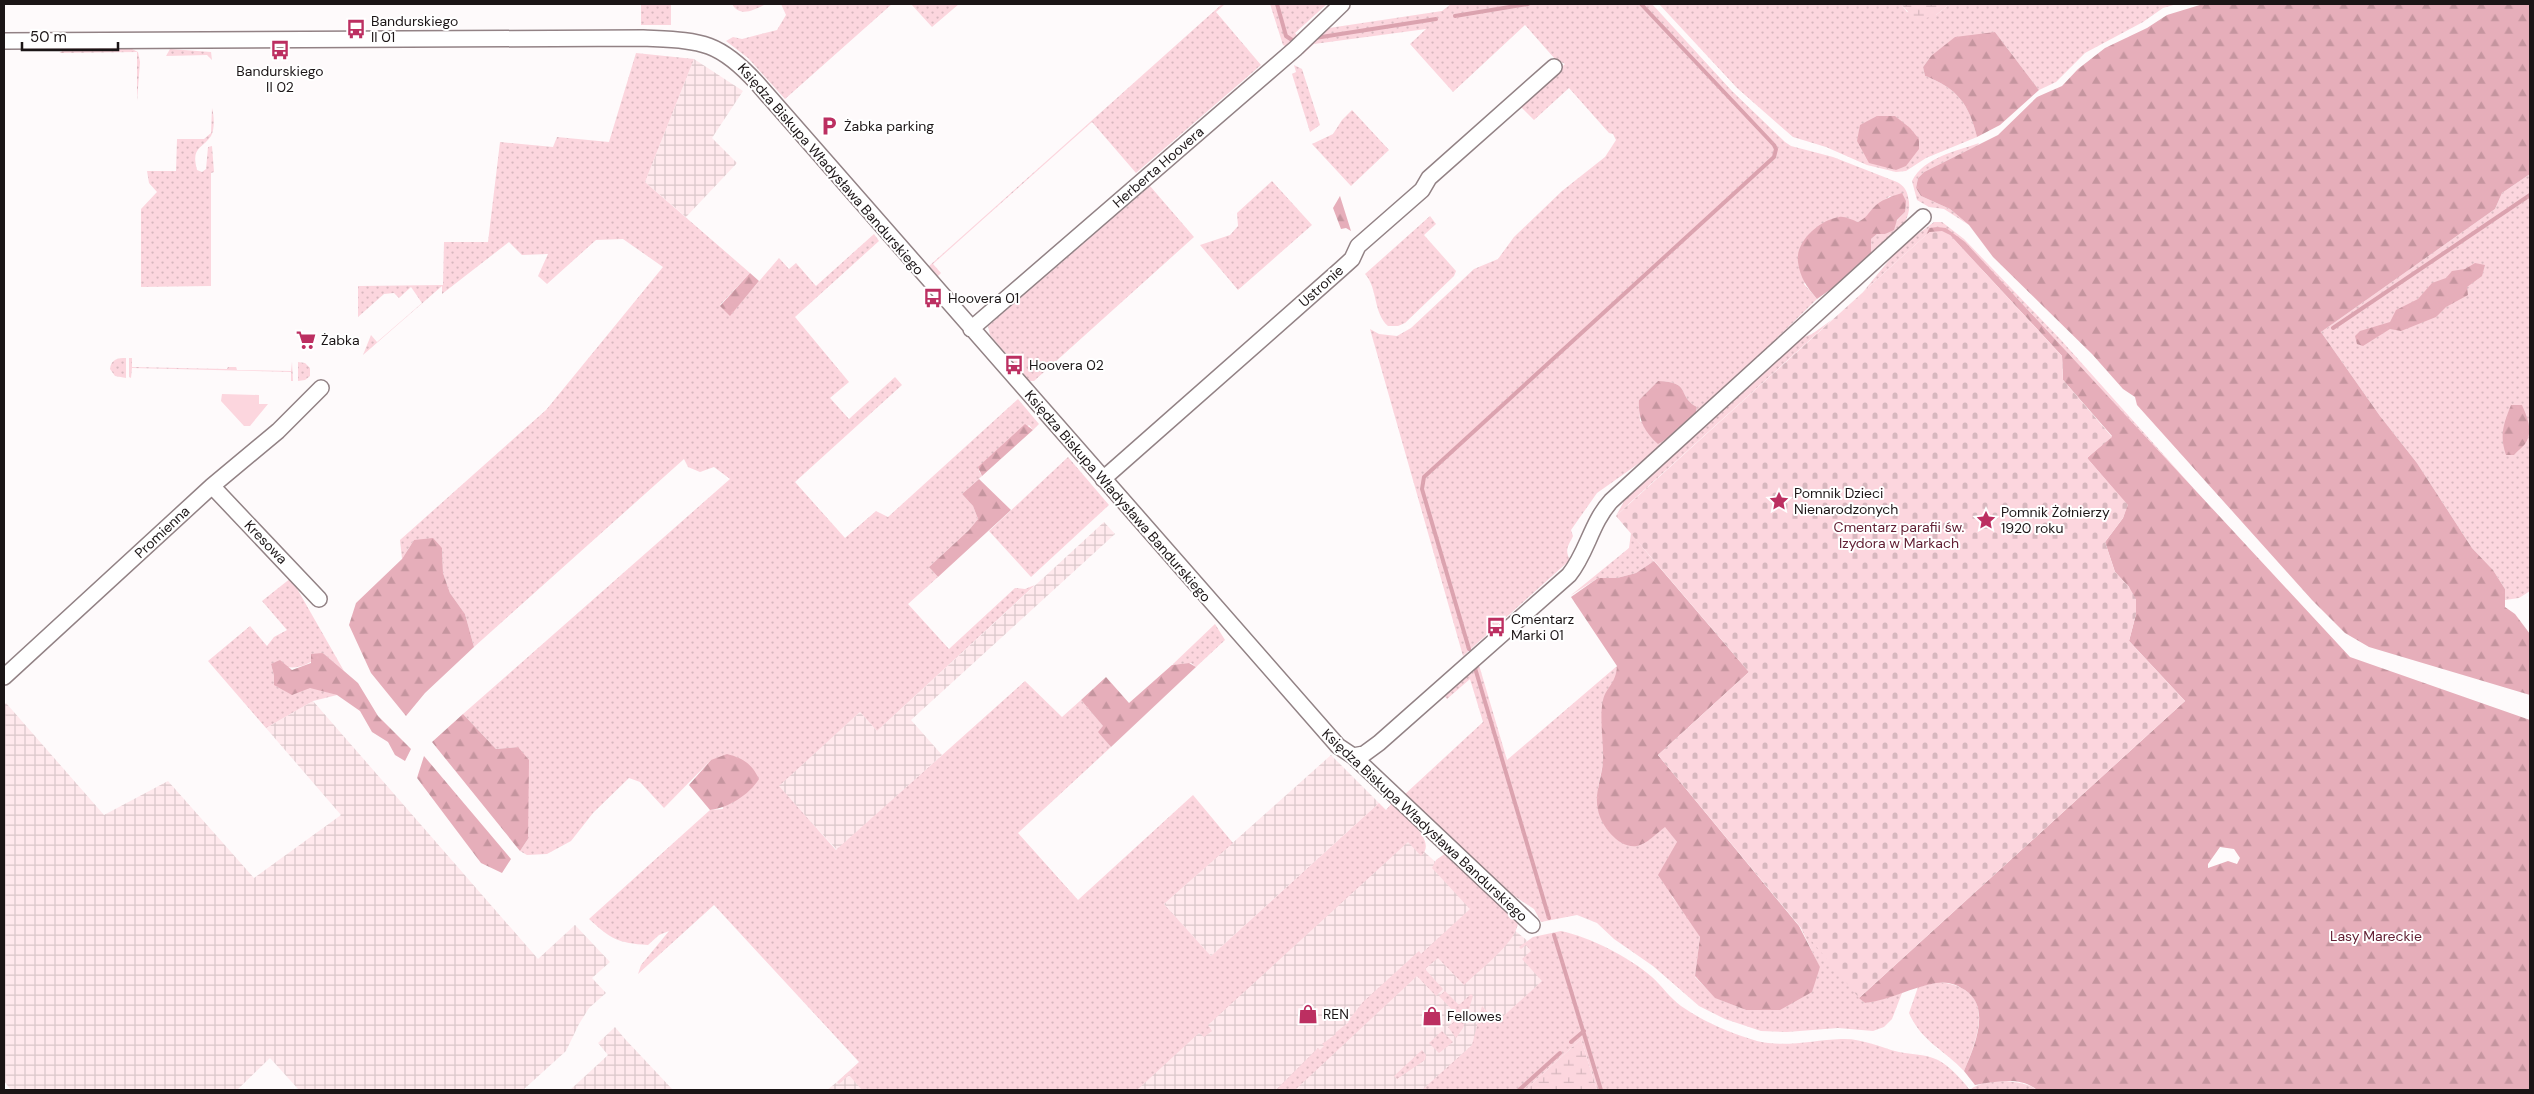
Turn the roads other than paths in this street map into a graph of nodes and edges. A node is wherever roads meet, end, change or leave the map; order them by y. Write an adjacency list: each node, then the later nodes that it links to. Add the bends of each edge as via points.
1 (1342, 4): 5 (street, Herberta Hoovera)
2 (4, 41): 5 (street, Księdza Biskupa Władysława Bandurskiego, via 643,38 704,43 726,53 749,74)
3 (1554, 67): 7 (street, Ustronie, via 1429,178 1422,190 1358,246 1352,259)
4 (1923, 217): 11 (street, via 1611,501 1594,523 1569,575 1374,747)
5 (971, 329): 7 (street, Księdza Biskupa Władysława Bandurskiego)
6 (321, 388): 8 (street, Promienna, via 278,431)
7 (1103, 479): 11 (street, Księdza Biskupa Władysława Bandurskiego, via 1338,746)
8 (212, 486): 9 (street, Kresowa); 10 (street, Promienna)
9 (319, 599)
10 (4, 677)
11 (1353, 756): 12 (street, Księdza Biskupa Władysława Bandurskiego)
12 (1532, 925)

